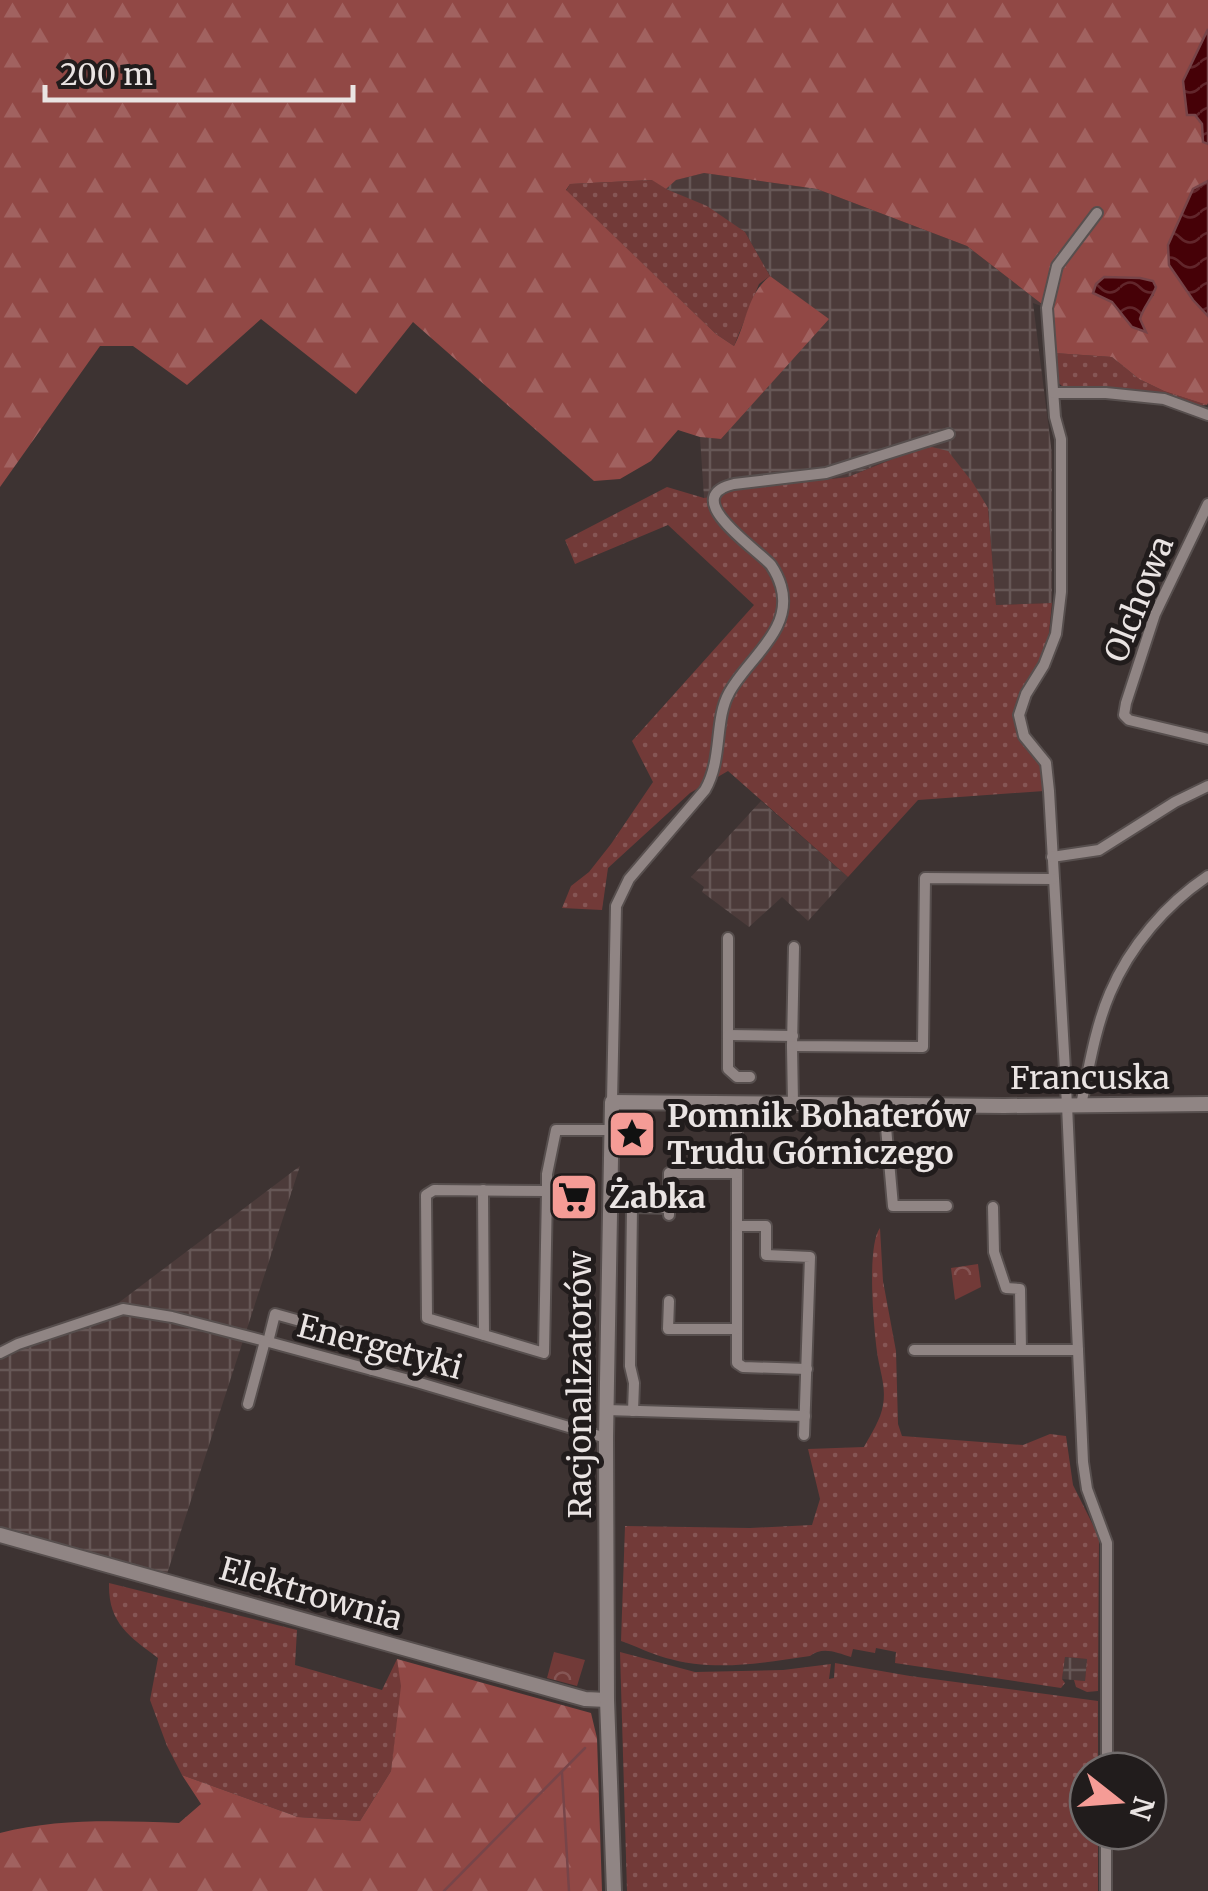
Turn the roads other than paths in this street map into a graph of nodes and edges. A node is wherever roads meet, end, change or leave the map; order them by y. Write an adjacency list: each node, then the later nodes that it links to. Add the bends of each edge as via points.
1 (1097, 214): 2 (street, via 1051,284)
2 (1054, 393): 3 (street, via 1164,399); 8 (street, via 1061,592 1056,634 1019,715 1024,736 1046,763)
3 (1208, 415)
4 (949, 434): 16 (street, Racjonalizatorów, via 826,474 734,484 715,495 721,519 778,577 783,606 773,635 726,698 717,760 705,790 629,879 616,906)
5 (1208, 504): 6 (street, Olchowa, via 1155,614 1124,715)
6 (1208, 738)
7 (1208, 786): 8 (street, via 1099,850)
8 (1052, 856): 10 (street)
9 (1208, 876): 21 (street, via 1163,913 1111,991)
10 (1053, 878): 14 (street, via 925,878 923,1046); 21 (street)
11 (728, 938): 13 (street)
12 (794, 947): 14 (street)
13 (728, 1034): 14 (street); 15 (street, via 728,1069)
14 (792, 1041): 18 (street)
15 (750, 1077)
16 (612, 1102): 17 (street, Francuska); 22 (street, Racjonalizatorów)
17 (737, 1102): 18 (street, Francuska); 23 (street)
18 (793, 1103): 20 (street, Francuska)
19 (1208, 1104): 21 (street, Francuska)
20 (884, 1105): 21 (street, Francuska); 26 (street, via 893,1206)
21 (1074, 1105): 35 (street)
22 (610, 1130): 25 (street, via 556,1130); 40 (street, Racjonalizatorów)
23 (737, 1173): 28 (street); 41 (street, via 669,1173 669,1212 632,1207)
24 (483, 1190): 25 (street); 31 (street); 31 (street, via 426,1195 427,1318)
25 (547, 1191): 31 (street, via 544,1353)
26 (948, 1206)
27 (993, 1207): 34 (street, via 994,1252 1006,1288 1020,1289)
28 (737, 1226): 30 (street); 37 (street, via 766,1226 766,1256 810,1257)
29 (668, 1301): 30 (street, via 668,1330)
30 (737, 1328): 37 (street, via 737,1363 743,1367)
31 (484, 1335)
32 (267, 1342): 36 (street, Energetyki, via 123,1309); 38 (street, Energetyki); 38 (street, via 275,1314 380,1343); 39 (street)
33 (914, 1350): 34 (street)
34 (1021, 1350): 35 (street)
35 (1078, 1350): 47 (street, via 1087,1489 1107,1543)
36 (0, 1354)
37 (808, 1369): 42 (street)
38 (372, 1370): 44 (street, Energetyki)
39 (248, 1404)
40 (606, 1410): 41 (street); 44 (street, Racjonalizatorów)
41 (633, 1411): 42 (street)
42 (805, 1416): 43 (street)
43 (804, 1434)
44 (606, 1438): 46 (street, Racjonalizatorów)
45 (0, 1535): 46 (street, Elektrownia, via 585,1700)
46 (607, 1700): 49 (street, Racjonalizatorów)
47 (1107, 1751)
48 (1106, 1851): 50 (street)
49 (614, 1891)
50 (1106, 1891)

